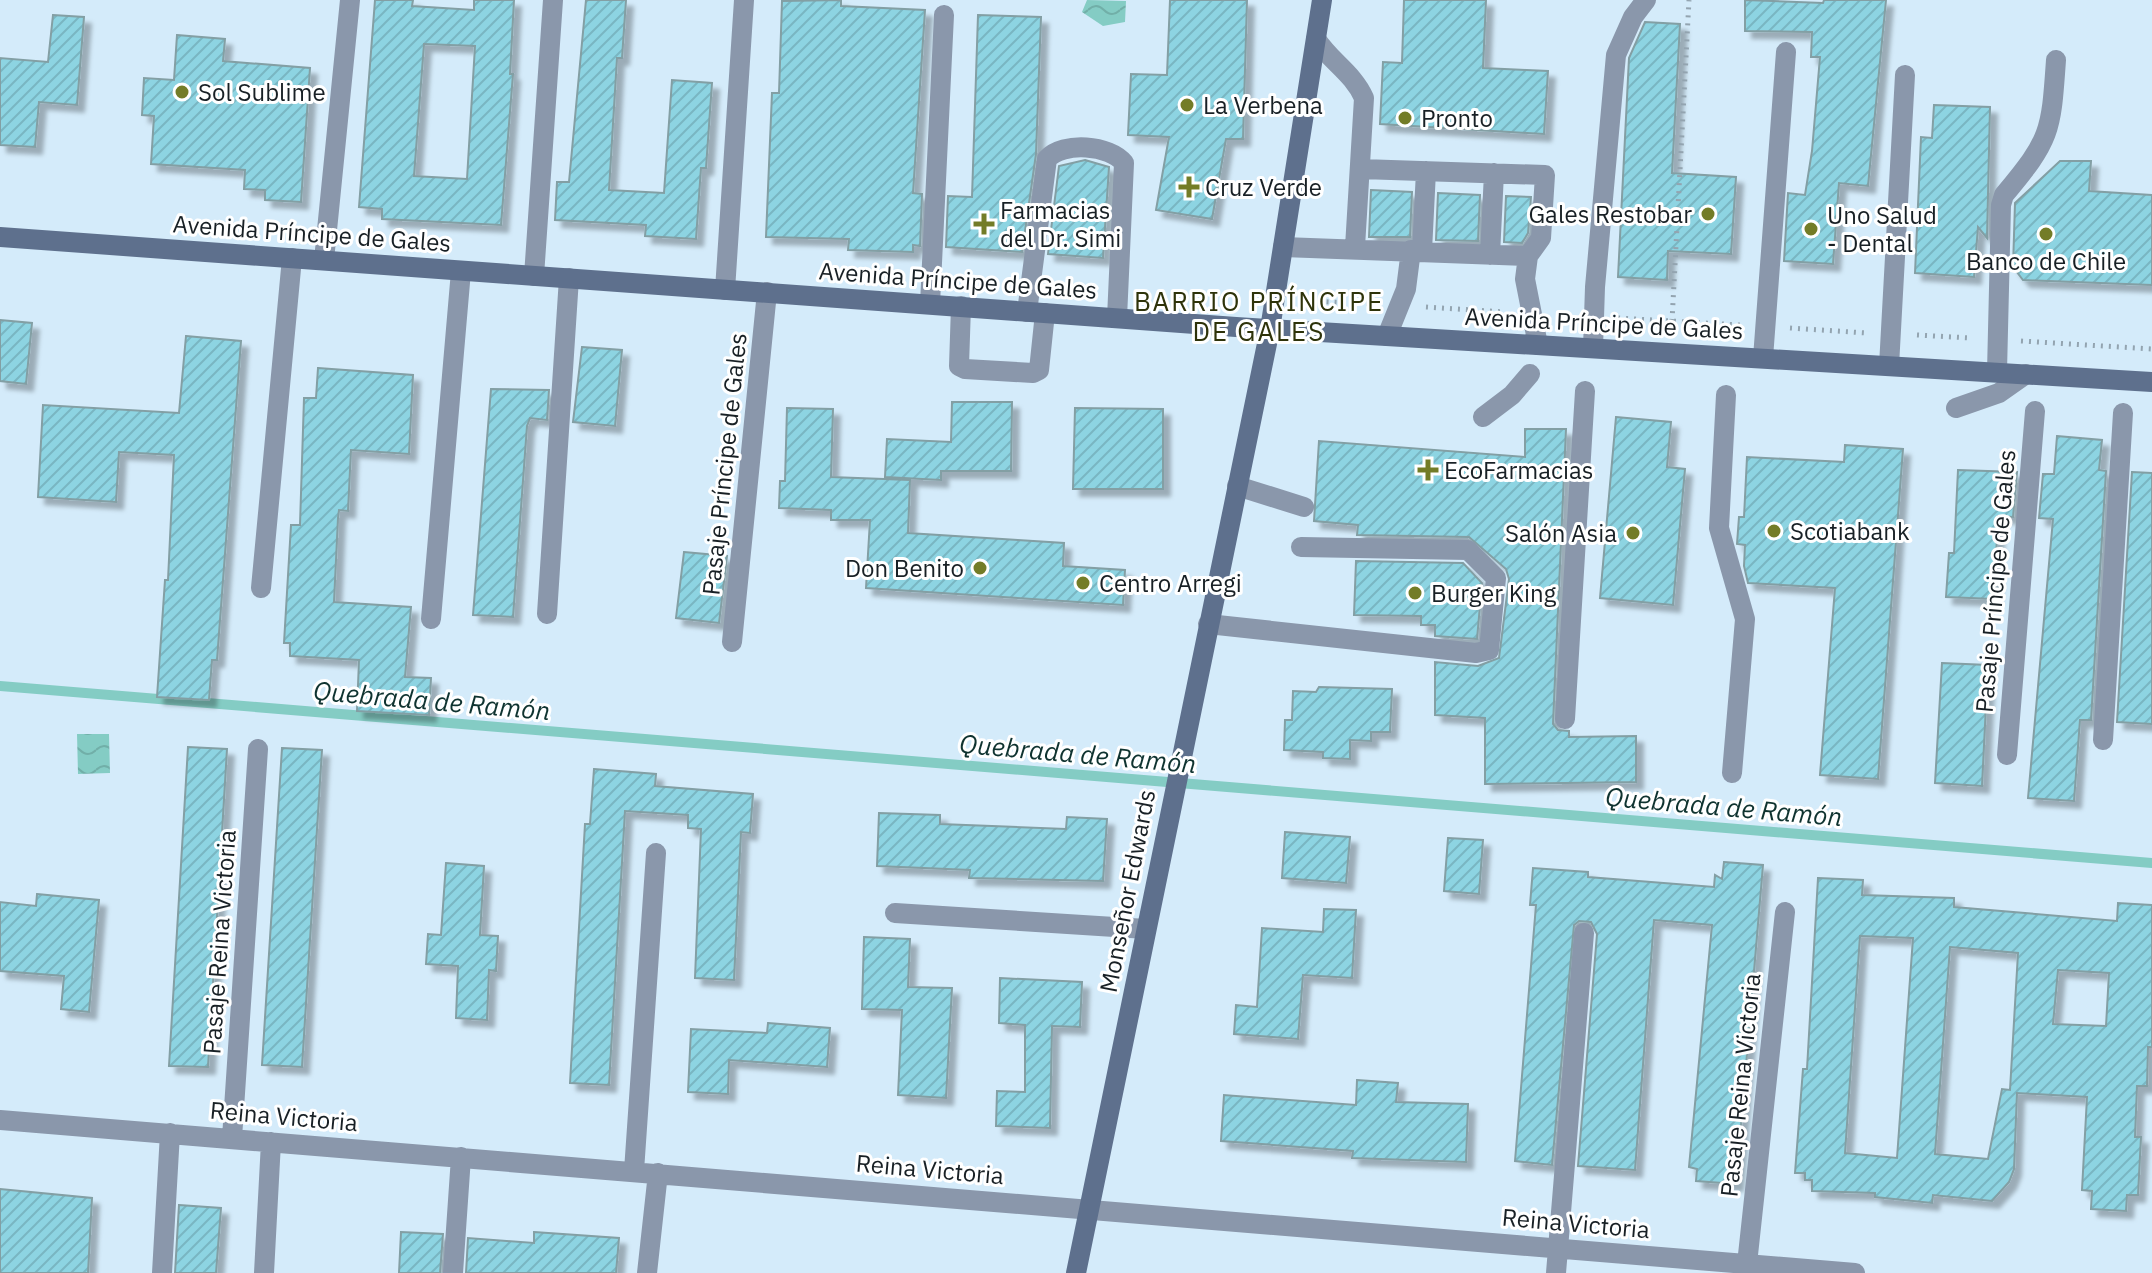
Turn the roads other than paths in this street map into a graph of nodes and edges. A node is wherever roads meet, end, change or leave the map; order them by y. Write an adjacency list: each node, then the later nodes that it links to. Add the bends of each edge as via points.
1 (350, 0): 21 (street)
2 (553, 0): 23 (street)
3 (744, 0): 25 (street)
4 (1322, 0): 7 (main road, Monseñor Edwards)
5 (1646, 0): 34 (street, via 1616,55)
6 (944, 15): 27 (street)
7 (1316, 39): 11 (street, via 1327,57 1355,78 1364,98); 15 (main road, Monseñor Edwards)
8 (1786, 52): 35 (street)
9 (2056, 60): 37 (street, via 2046,140 2001,205)
10 (1905, 75): 36 (street)
11 (1361, 169): 12 (street); 16 (street)
12 (1426, 171): 13 (street); 17 (street)
13 (1494, 173): 18 (street); 19 (street, via 1545,175 1541,238)
14 (0, 237): 20 (main road, Avenida Príncipe de Gales)
15 (1283, 247): 16 (street); 31 (main road, Monseñor Edwards)
16 (1355, 247): 17 (street)
17 (1416, 250): 18 (street); 32 (street)
18 (1490, 255): 19 (street)
19 (1528, 256): 33 (street, via 1525,279)
20 (292, 258): 21 (main road, Avenida Príncipe de Gales); 50 (street)
21 (324, 260): 22 (main road, Avenida Príncipe de Gales)
22 (461, 271): 23 (main road, Avenida Príncipe de Gales); 52 (street)
23 (534, 276): 24 (main road, Avenida Príncipe de Gales)
24 (569, 278): 25 (main road, Avenida Príncipe de Gales); 51 (street)
25 (725, 290): 26 (main road, Avenida Príncipe de Gales)
26 (767, 292): 27 (main road, Avenida Príncipe de Gales); 54 (street, Pasaje Príncipe de Gales)
27 (930, 304): 28 (main road, Avenida Príncipe de Gales)
28 (961, 306): 29 (main road, Avenida Príncipe de Gales); 29 (street, via 959,366 965,369 1039,370)
29 (1036, 312): 30 (main road, Avenida Príncipe de Gales); 30 (street, via 1047,159 1062,148 1110,151 1124,163)
30 (1117, 318): 31 (main road, Avenida Príncipe de Gales)
31 (1270, 329): 32 (main road, Avenida Príncipe de Gales); 47 (main road, Monseñor Edwards)
32 (1387, 336): 33 (main road, Avenida Príncipe de Gales)
33 (1538, 345): 34 (main road, Avenida Príncipe de Gales)
34 (1593, 348): 35 (main road, Avenida Príncipe de Gales)
35 (1763, 358): 36 (main road, Avenida Príncipe de Gales)
36 (1889, 366): 37 (main road, Avenida Príncipe de Gales)
37 (1997, 372): 39 (main road, Avenida Príncipe de Gales)
38 (1530, 374): 46 (street)
39 (2026, 374): 40 (main road, Avenida Príncipe de Gales); 43 (street, via 1999,393)
40 (2150, 382)
41 (1585, 391): 55 (street)
42 (1726, 395): 59 (street, via 1719,528 1745,619)
43 (1956, 408)
44 (2035, 411): 58 (street, Pasaje Príncipe de Gales)
45 (2123, 413): 56 (street)
46 (1483, 417)
47 (1237, 486): 48 (street); 53 (main road, Monseñor Edwards)
48 (1304, 507)
49 (1301, 547): 53 (street, via 1468,550 1496,578 1489,650 1476,653)
50 (261, 588)
51 (547, 614)
52 (431, 619)
53 (1208, 624): 63 (main road, Monseñor Edwards)
54 (732, 642)
55 (1565, 719)
56 (2103, 740)
57 (258, 749): 67 (street, Pasaje Reina Victoria)
58 (2007, 755)
59 (1732, 773)
60 (656, 853): 70 (street)
61 (1785, 912): 75 (street, Pasaje Reina Victoria)
62 (895, 913): 63 (street)
63 (1146, 929): 72 (main road, Monseñor Edwards)
64 (1584, 933): 73 (street)
65 (0, 1120): 66 (street, Reina Victoria)
66 (170, 1133): 67 (street, Reina Victoria); 76 (street)
67 (232, 1138): 68 (street, Reina Victoria)
68 (271, 1142): 69 (street, Reina Victoria); 77 (street)
69 (461, 1157): 70 (street, Reina Victoria); 78 (street)
70 (634, 1171): 71 (street, Reina Victoria)
71 (658, 1173): 72 (street, Reina Victoria); 79 (street)
72 (1090, 1208): 73 (street, Reina Victoria); 80 (main road, Monseñor Edwards)
73 (1558, 1248): 74 (street, Reina Victoria); 81 (street)
74 (1722, 1267): 75 (street, Reina Victoria)
75 (1754, 1267): 82 (street, Reina Victoria)
76 (162, 1273)
77 (264, 1273)
78 (453, 1273)
79 (647, 1273)
80 (1076, 1273)
81 (1556, 1273)
82 (1855, 1273)

